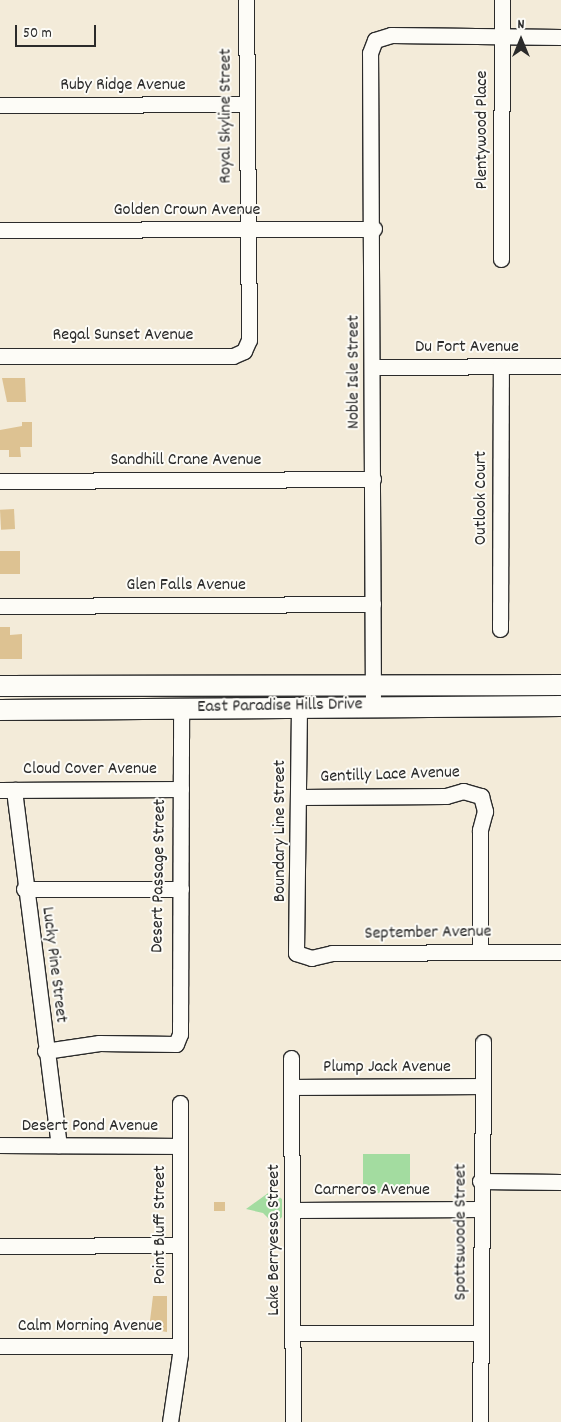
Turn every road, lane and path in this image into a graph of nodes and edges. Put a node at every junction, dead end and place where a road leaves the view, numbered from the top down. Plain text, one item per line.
1 (246, 0) edge
2 (502, 0) edge
3 (502, 37) junction
4 (561, 37) edge
5 (246, 104) junction
6 (0, 105) edge
7 (374, 229) junction
8 (0, 230) edge
9 (246, 230) junction
10 (501, 259) dead end
11 (244, 351) joint
12 (0, 356) edge
13 (500, 366) junction
14 (561, 366) edge
15 (373, 367) junction
16 (373, 479) junction
17 (0, 481) edge
18 (373, 604) junction
19 (0, 606) edge
20 (500, 629) dead end
21 (373, 684) junction
22 (561, 684) edge
23 (0, 686) edge
24 (373, 706) junction
25 (561, 706) edge
26 (299, 707) junction
27 (181, 708) junction
28 (0, 710) edge
29 (181, 788) junction
30 (7, 790) edge
31 (300, 797) junction
32 (24, 889) junction
33 (181, 890) junction
34 (480, 952) junction
35 (561, 952) edge
36 (296, 953) joint
37 (483, 1042) dead end
38 (46, 1051) junction
39 (291, 1058) dead end
40 (480, 1086) junction
41 (294, 1088) junction
42 (180, 1104) dead end
43 (0, 1145) edge
44 (60, 1145) junction
45 (180, 1146) junction
46 (480, 1181) junction
47 (561, 1182) edge
48 (480, 1209) junction
49 (294, 1210) junction
50 (180, 1245) junction
51 (0, 1246) edge
52 (480, 1332) junction
53 (294, 1334) junction
54 (0, 1346) edge
55 (180, 1346) junction
56 (170, 1422) edge
57 (293, 1422) edge
58 (480, 1422) edge

1 - 5 street, Royal Skyline Street
2 - 3 street, Plentywood Place
3 - 4 street
3 - 7 street, Noble Isle Street
3 - 10 street, Plentywood Place
5 - 6 street, Ruby Ridge Avenue
5 - 9 street, Royal Skyline Street
7 - 9 street, Golden Crown Avenue
7 - 15 street, Noble Isle Street
8 - 9 street, Golden Crown Avenue
9 - 11 street, Royal Skyline Street
11 - 12 street, Regal Sunset Avenue
13 - 14 street, Du Fort Avenue
13 - 15 street, Du Fort Avenue
13 - 20 street, Outlook Court
15 - 16 street, Noble Isle Street
16 - 17 street, Sandhill Crane Avenue
16 - 18 street, Noble Isle Street
18 - 19 street, Glen Falls Avenue
18 - 21 street, Noble Isle Street
21 - 22 main road, East Paradise Hills Drive
21 - 23 main road, East Paradise Hills Drive
21 - 24 street, Noble Isle Street
24 - 25 main road, East Paradise Hills Drive
24 - 26 main road, East Paradise Hills Drive
26 - 27 main road, East Paradise Hills Drive
26 - 31 street, Boundary Line Street
27 - 28 main road, East Paradise Hills Drive
27 - 29 street, Desert Passage Street
29 - 30 street, Cloud Cover Avenue
29 - 33 street, Desert Passage Street
30 - 32 street, Lucky Pine Street
31 - 34 street, Gentilly Lace Avenue
31 - 36 street, Boundary Line Street
32 - 33 street
32 - 38 street, Lucky Pine Street
33 - 38 street, Desert Passage Street
34 - 35 street, September Avenue
34 - 36 street, September Avenue
37 - 40 street, Spottswoode Street
38 - 44 street, Lucky Pine Street
39 - 41 street, Lake Berryessa Street
40 - 41 street, Plump Jack Avenue
40 - 46 street, Spottswoode Street
41 - 49 street, Lake Berryessa Street
42 - 45 street, Point Bluff Street
43 - 44 street, Desert Pond Avenue
44 - 45 street, Desert Pond Avenue
45 - 50 street, Point Bluff Street
46 - 47 street
46 - 48 street, Spottswoode Street
48 - 49 street, Carneros Avenue
48 - 52 street, Spottswoode Street
49 - 53 street, Lake Berryessa Street
50 - 51 street
50 - 55 street, Point Bluff Street
52 - 53 street
52 - 58 street, Spottswoode Street
53 - 57 street, Lake Berryessa Street
54 - 55 street, Calm Morning Avenue
55 - 56 street, Point Bluff Street

